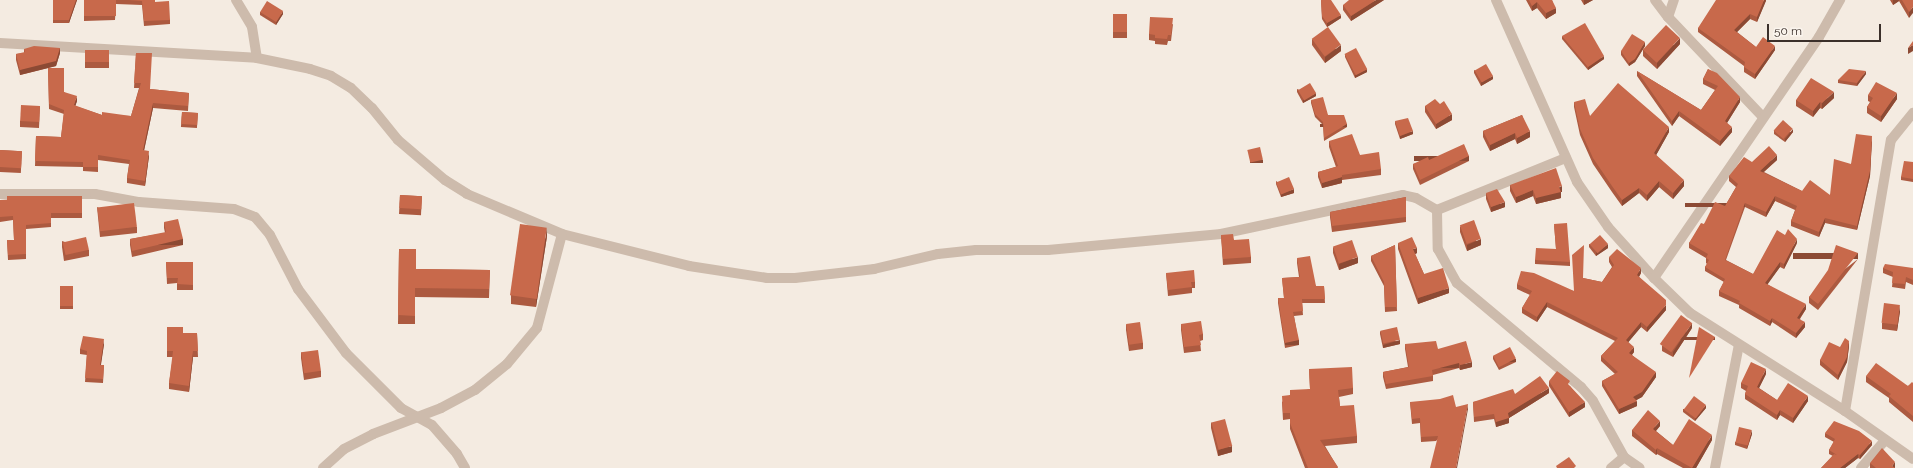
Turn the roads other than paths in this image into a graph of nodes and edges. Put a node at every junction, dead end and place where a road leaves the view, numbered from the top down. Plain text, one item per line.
1 (236, 0) edge
2 (1496, 0) edge
3 (1655, 0) edge
4 (1674, 0) edge
5 (1840, 0) edge
6 (1668, 17) junction
7 (0, 42) edge
8 (257, 58) junction
9 (1913, 113) edge
10 (1763, 117) junction
11 (1566, 158) junction
12 (0, 194) edge
13 (1437, 210) junction
14 (562, 234) junction
15 (1654, 278) junction
16 (1739, 345) junction
17 (1845, 411) junction
18 (416, 418) junction
19 (1885, 440) junction
20 (1624, 457) junction
21 (1913, 459) edge
22 (1717, 467) edge
23 (323, 468) edge
24 (465, 468) edge
25 (1611, 468) edge
26 (1640, 468) edge
27 (1861, 468) edge

1 - 8 street
2 - 11 street
3 - 6 street
4 - 6 street
5 - 10 street
6 - 10 street
7 - 8 street
8 - 14 street
9 - 17 street
10 - 15 street
11 - 13 street
11 - 15 street
12 - 18 street
13 - 14 street
13 - 20 street
14 - 18 street
15 - 16 street
16 - 17 street
16 - 22 street
17 - 19 street
18 - 23 street
18 - 24 street
19 - 21 street
19 - 27 street
20 - 25 street
20 - 26 street

